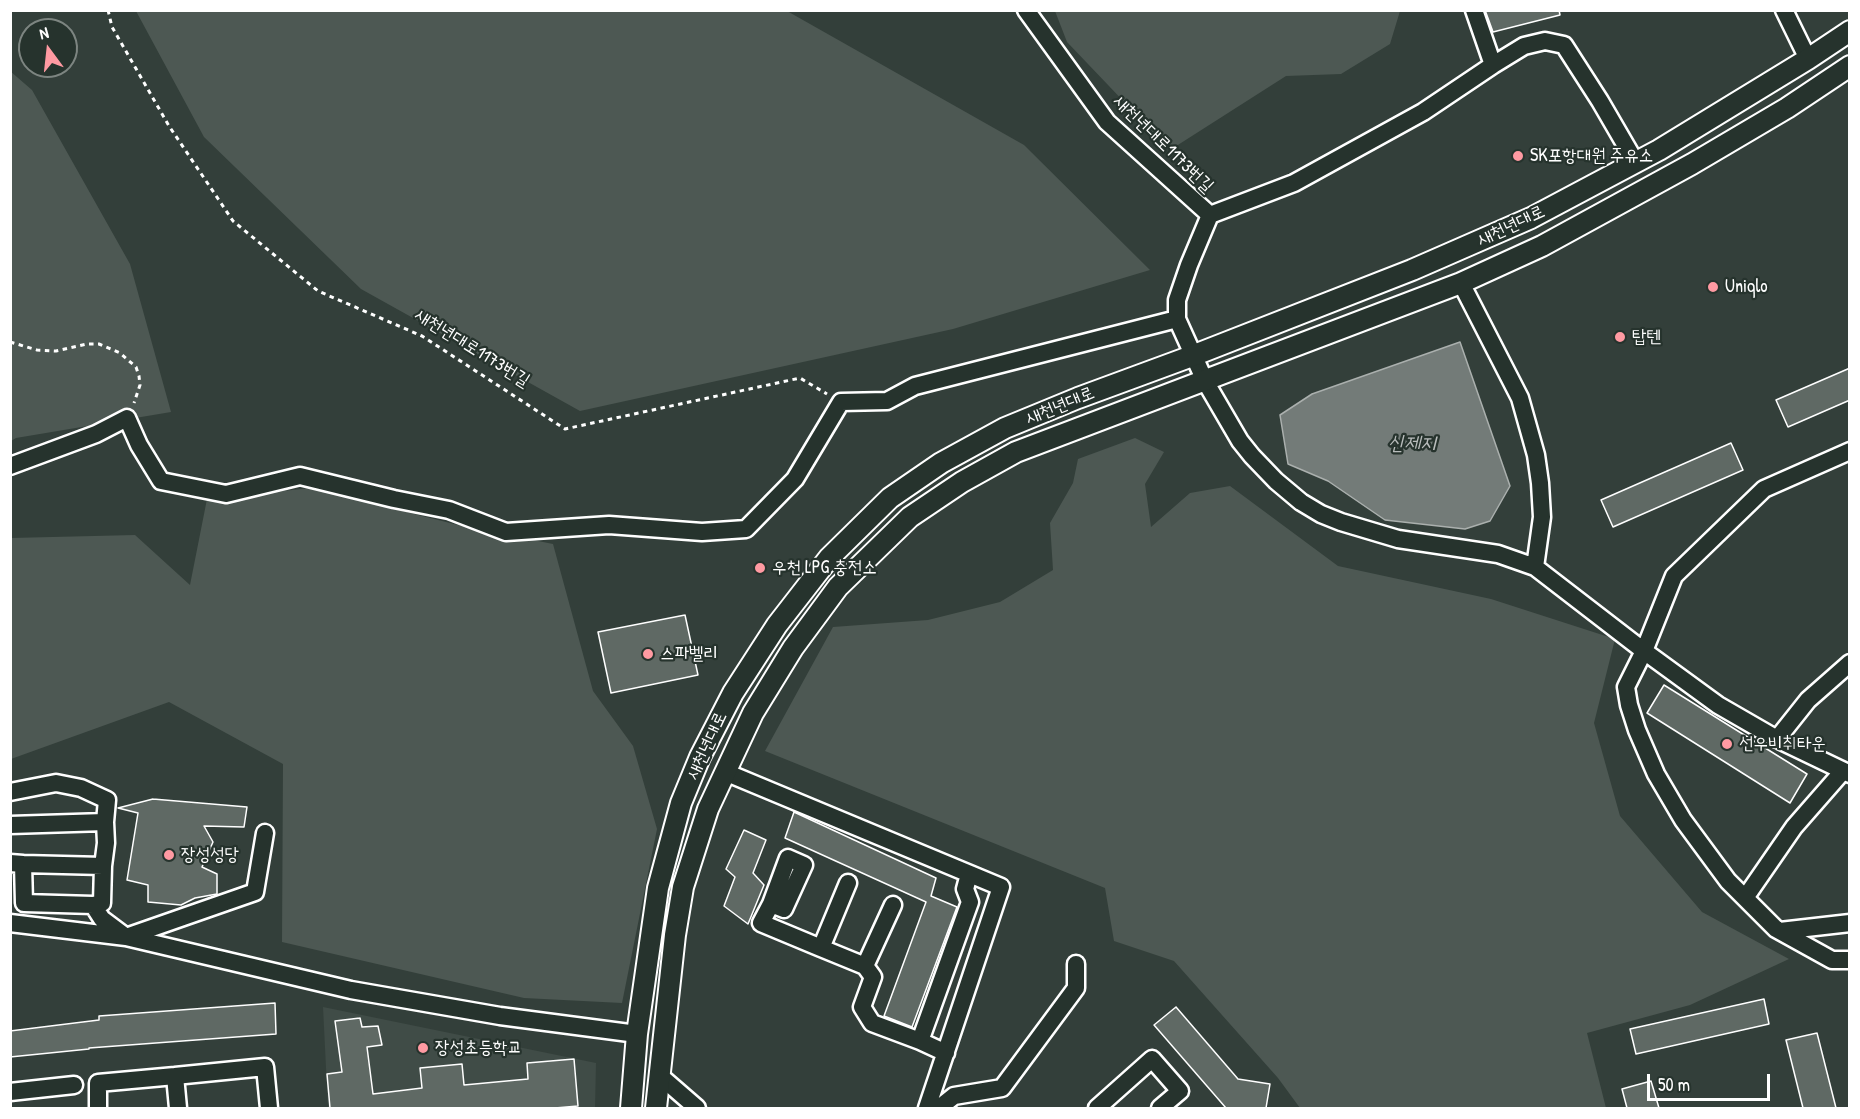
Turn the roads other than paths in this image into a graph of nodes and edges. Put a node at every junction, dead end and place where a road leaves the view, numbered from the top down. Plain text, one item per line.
1 (1026, 10) edge
2 (1474, 10) edge
3 (1784, 10) edge
4 (1843, 35) edge
5 (1808, 59) junction
6 (1493, 65) junction
7 (1847, 70) edge
8 (1787, 108) junction
9 (1636, 164) junction
10 (1210, 215) junction
11 (1461, 283) junction
12 (1306, 312) junction
13 (1177, 319) junction
14 (1317, 339) junction
15 (1192, 356) junction
16 (1205, 381) junction
17 (1110, 386) junction
18 (1120, 412) junction
19 (1850, 451) edge
20 (10, 465) edge
21 (1535, 567) junction
22 (1644, 651) junction
23 (1850, 663) edge
24 (1777, 740) junction
25 (725, 772) junction
26 (1846, 773) edge
27 (10, 792) edge
28 (105, 822) junction
29 (10, 825) edge
30 (265, 833) dead end
31 (17, 864) edge
32 (103, 866) junction
33 (969, 874) junction
34 (848, 883) dead end
35 (1745, 898) junction
36 (771, 904) dead end
37 (93, 905) junction
38 (893, 905) dead end
39 (10, 923) edge
40 (1850, 923) edge
41 (1780, 931) junction
42 (126, 937) junction
43 (821, 948) junction
44 (1850, 960) edge
45 (1076, 964) dead end
46 (865, 966) junction
47 (637, 1034) junction
48 (920, 1041) junction
49 (946, 1053) junction
50 (659, 1075) junction
51 (175, 1076) junction
52 (74, 1085) dead end
53 (10, 1092) edge
54 (1102, 1106) edge
55 (98, 1108) edge
56 (178, 1108) edge
57 (269, 1108) edge
58 (631, 1108) edge
59 (656, 1108) edge
60 (697, 1108) edge
61 (927, 1108) edge
62 (939, 1108) edge
63 (1160, 1108) edge

1 - 10 street, 새천년대로1173번길
2 - 6 street
3 - 5 street
4 - 5 main road, 새천년대로
4 - 8 main road
5 - 9 main road, 새천년대로
6 - 9 street
6 - 10 street
7 - 8 main road, 새천년대로
8 - 11 main road, 새천년대로
9 - 12 main road, 새천년대로
10 - 13 street, 새천년대로1173번길
11 - 14 main road, 새천년대로
11 - 21 street
12 - 14 main road
12 - 15 main road, 새천년대로
13 - 15 street, 새천년대로1173번길
13 - 20 street
14 - 16 main road, 새천년대로
15 - 16 street, 새천년대로1173번길
15 - 17 main road, 새천년대로
16 - 18 main road, 새천년대로
16 - 21 street, 새천년대로1173번길
17 - 18 main road
17 - 47 main road, 새천년대로
18 - 25 main road, 새천년대로
19 - 22 street
21 - 22 street, 새천년대로1173번길
22 - 24 street, 새천년대로1173번길
22 - 35 street
23 - 24 street
24 - 26 street, 새천년대로1173번길
25 - 33 street
25 - 50 main road, 새천년대로
26 - 35 street
27 - 28 street
28 - 29 street
28 - 32 street
30 - 42 street
31 - 32 street
31 - 37 street
32 - 37 street
33 - 48 street
33 - 49 street
34 - 43 street
35 - 41 street
36 - 43 street
37 - 42 street
38 - 46 street
39 - 42 street
40 - 41 street
41 - 44 street
42 - 47 street
43 - 46 street
45 - 62 street
46 - 48 street
47 - 58 main road, 새천년대로
48 - 49 street
49 - 61 street
50 - 59 main road, 새천년대로
50 - 60 street
51 - 55 street
51 - 56 street
51 - 57 street
52 - 53 street
54 - 63 street

